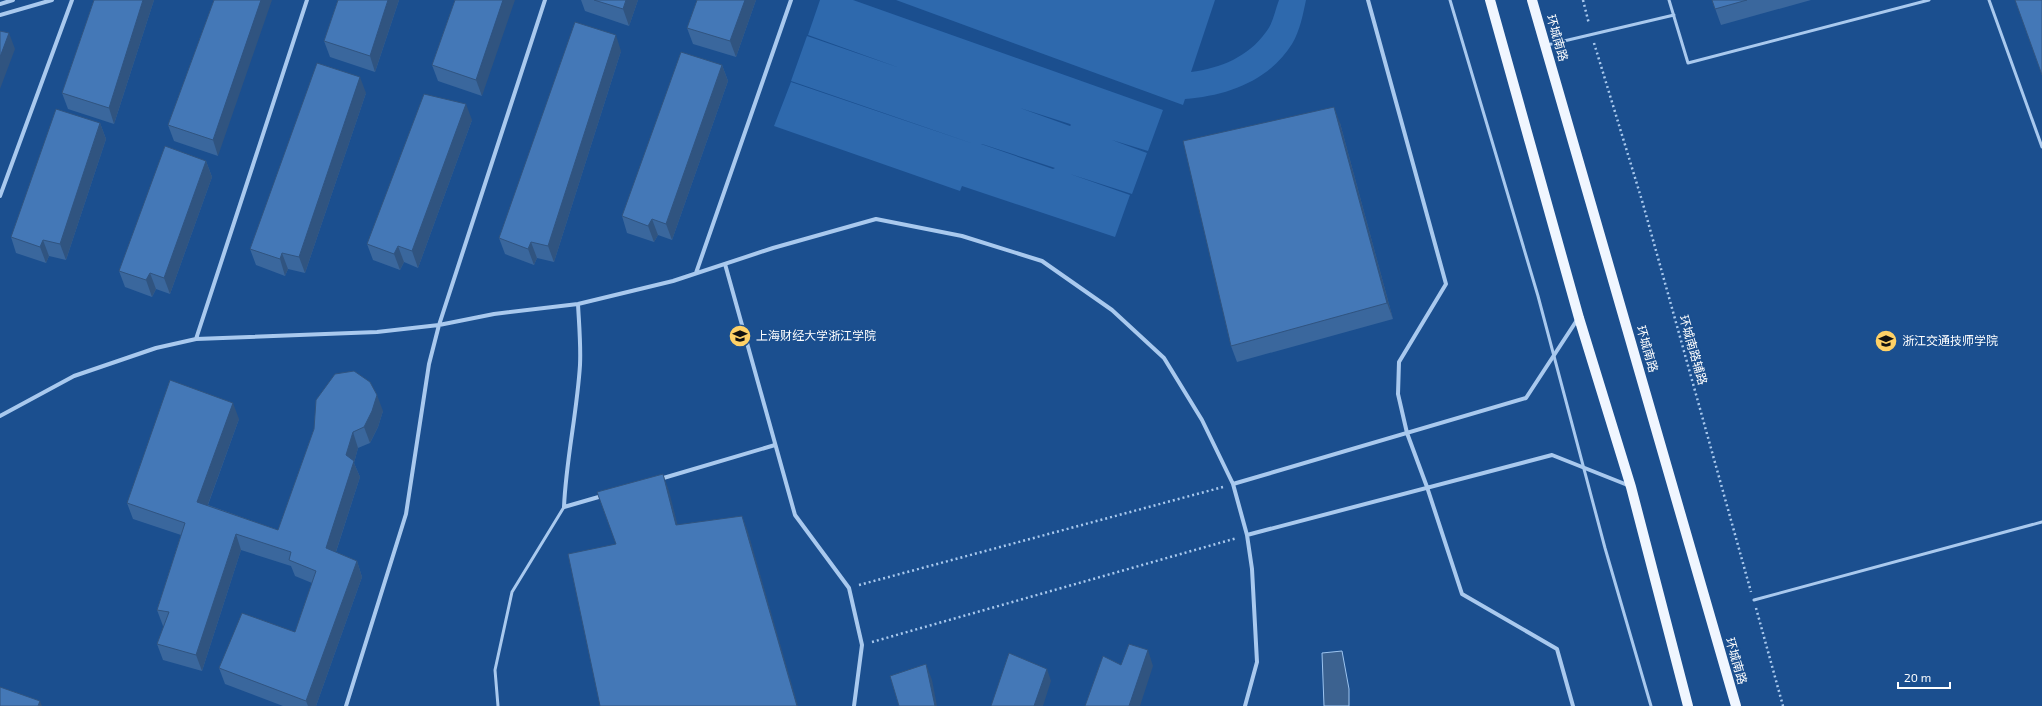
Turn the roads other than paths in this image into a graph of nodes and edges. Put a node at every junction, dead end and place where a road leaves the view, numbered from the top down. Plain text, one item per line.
1 (14, 0) edge
2 (52, 0) edge
3 (72, 0) edge
4 (307, 0) edge
5 (545, 0) edge
6 (791, 0) edge
7 (1368, 0) edge
8 (1450, 0) edge
9 (1490, 0) edge
10 (1532, 0) edge
11 (1669, 0) edge
12 (1929, 0) edge
13 (1989, 0) edge
14 (0, 4) edge
15 (0, 15) edge
16 (1674, 15) junction
17 (1545, 45) junction
18 (2042, 147) edge
19 (0, 196) edge
20 (725, 264) junction
21 (696, 273) junction
22 (578, 304) junction
23 (1579, 318) junction
24 (439, 325) junction
25 (196, 339) junction
26 (1554, 355) junction
27 (0, 416) edge
28 (1407, 433) junction
29 (775, 445) junction
30 (1584, 468) junction
31 (655, 480) edge
32 (1233, 484) junction
33 (1428, 487) junction
34 (1631, 487) junction
35 (610, 494) edge
36 (564, 507) junction
37 (2042, 522) edge
38 (1247, 535) junction
39 (1754, 600) road end
40 (346, 706) edge
41 (498, 706) edge
42 (854, 706) edge
43 (1245, 706) edge
44 (1573, 706) edge
45 (1651, 706) edge
46 (1688, 706) edge
47 (1736, 706) edge

1 - 14 street
2 - 15 street
3 - 19 street
4 - 25 street
5 - 24 street
6 - 21 street
7 - 28 street
8 - 26 lane
9 - 23 main road
10 - 17 main road, 环城南路
11 - 16 lane
12 - 16 lane
13 - 18 lane
16 - 17 lane
17 - 47 main road, 环城南路
20 - 21 street
20 - 29 street
20 - 32 street
21 - 22 street
22 - 24 street
22 - 36 street
23 - 26 street
23 - 34 main road
24 - 25 street
24 - 40 street
25 - 27 street
26 - 28 street
26 - 30 lane
28 - 32 street
28 - 33 street
29 - 31 street
29 - 42 street
30 - 33 street
30 - 34 street
30 - 45 lane
32 - 38 street
33 - 38 street
33 - 44 street
34 - 46 main road
35 - 36 street
36 - 41 lane
37 - 39 lane
38 - 43 street

